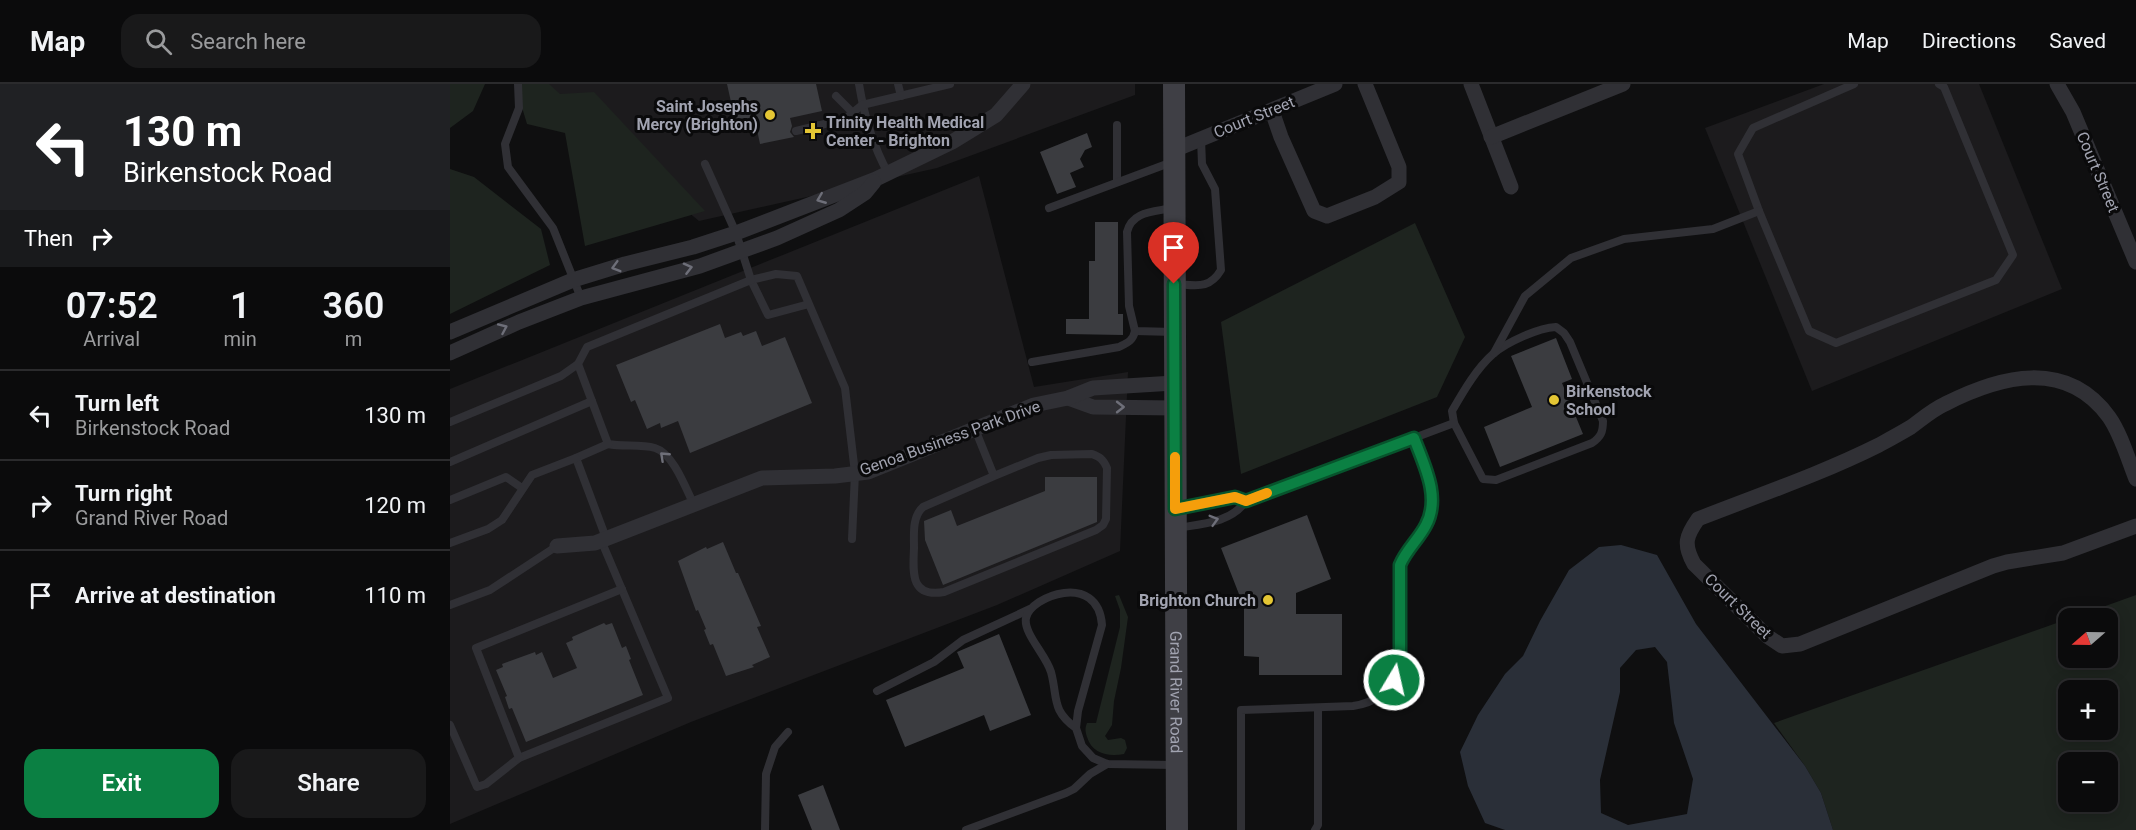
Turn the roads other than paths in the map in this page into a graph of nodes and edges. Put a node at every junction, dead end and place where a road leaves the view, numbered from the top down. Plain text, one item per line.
1 (518, 84) edge
2 (859, 84) edge
3 (898, 84) edge
4 (950, 84) edge
5 (1023, 84) edge
6 (1174, 84) edge
7 (1335, 84) edge
8 (1365, 84) edge
9 (1471, 84) edge
10 (1623, 84) edge
11 (1854, 84) edge
12 (1939, 84) edge
13 (2057, 84) edge
14 (836, 96) dead end
15 (900, 96) junction
16 (862, 105) junction
17 (1272, 111) junction
18 (853, 113) junction
19 (1117, 125) dead end
20 (796, 131) dead end
21 (1491, 136) junction
22 (1201, 139) junction
23 (1174, 156) junction
24 (705, 164) dead end
25 (882, 176) junction
26 (1117, 181) junction
27 (1511, 187) dead end
28 (1049, 208) dead end
29 (1174, 208) junction
30 (1759, 211) junction
31 (736, 233) junction
32 (742, 251) junction
33 (2136, 262) edge
34 (573, 280) junction
35 (751, 280) junction
36 (1174, 284) junction
37 (581, 298) junction
38 (809, 304) junction
39 (1135, 331) junction
40 (450, 332) edge
41 (1174, 332) junction
42 (450, 353) edge
43 (1493, 354) junction
44 (1032, 362) dead end
45 (578, 364) junction
46 (1174, 383) junction
47 (1068, 398) junction
48 (592, 401) junction
49 (1175, 408) junction
50 (450, 422) edge
51 (1454, 423) junction
52 (975, 429) junction
53 (1414, 438) junction
54 (608, 444) junction
55 (576, 458) junction
56 (450, 462) edge
57 (855, 473) junction
58 (994, 476) junction
59 (2136, 479) edge
60 (522, 488) junction
61 (450, 500) edge
62 (1246, 501) junction
63 (694, 505) junction
64 (1175, 519) junction
65 (2136, 526) edge
66 (604, 539) junction
67 (852, 539) dead end
68 (450, 543) edge
69 (557, 546) joint
70 (622, 589) junction
71 (450, 605) edge
72 (1030, 609) junction
73 (877, 691) dead end
74 (1318, 708) junction
75 (450, 725) edge
76 (1077, 728) junction
77 (788, 732) dead end
78 (452, 738) edge
79 (519, 758) junction
80 (1107, 764) junction
81 (1176, 765) junction
82 (765, 830) edge
83 (966, 830) edge
84 (1177, 830) edge
85 (1242, 830) edge
86 (1315, 830) edge

1 - 34 lane
2 - 16 lane
3 - 15 lane
4 - 15 lane
5 - 25 street
6 - 23 main road, Grand River Road
7 - 17 street, Court Street
8 - 17 street
9 - 21 street
10 - 21 street
11 - 30 lane
12 - 30 lane
13 - 33 street, Court Street
14 - 18 lane
15 - 16 lane
16 - 18 lane
16 - 25 lane
17 - 22 street, Court Street
18 - 20 lane
19 - 26 lane
21 - 27 street
22 - 23 street, Court Street
22 - 36 lane
23 - 26 lane
23 - 29 main road, Grand River Road
24 - 31 lane
25 -> 31 street
25 - 32 street
26 - 28 lane
29 - 36 main road, Grand River Road
29 - 39 lane
30 - 43 lane
31 - 32 lane
31 -> 34 street
32 - 35 lane
37 -> 32 street
34 - 37 lane
34 - 40 street
35 - 38 lane
35 - 38 lane
35 - 45 lane
36 - 41 main road, Grand River Road
42 -> 37 street
38 - 57 lane
39 - 41 lane
39 - 44 lane
41 - 46 main road, Grand River Road
43 - 51 lane
43 - 51 lane
45 - 48 lane
45 - 50 lane
46 - 47 street, Genoa Business Park Drive
46 - 49 main road, Grand River Road
47 -> 49 street, Genoa Business Park Drive
47 - 52 street, Genoa Business Park Drive
48 - 54 lane
48 - 56 lane
49 - 64 main road, Grand River Road
51 - 53 lane
52 - 57 street, Genoa Business Park Drive
52 - 58 lane
53 - 62 lane
53 - 74 lane
54 - 55 lane
63 -> 54 lane
55 - 60 lane
55 - 66 lane
57 - 63 street, Genoa Business Park Drive
57 - 67 lane
58 - 58 lane
59 - 65 street, Court Street
60 - 61 lane
60 - 68 lane
62 - 64 lane
64 -> 62 lane
63 - 66 street, Genoa Business Park Drive
64 - 81 main road, Grand River Road
66 - 69 street, Genoa Business Park Drive
66 - 70 lane
69 - 71 lane
70 - 79 lane
70 - 79 lane
72 - 73 lane
72 - 76 lane
72 - 76 lane
74 - 85 lane
74 - 86 lane
75 - 78 lane
76 - 80 lane
77 - 82 lane
78 - 79 lane
80 - 81 lane
80 - 83 lane
81 - 84 main road, Grand River Road

